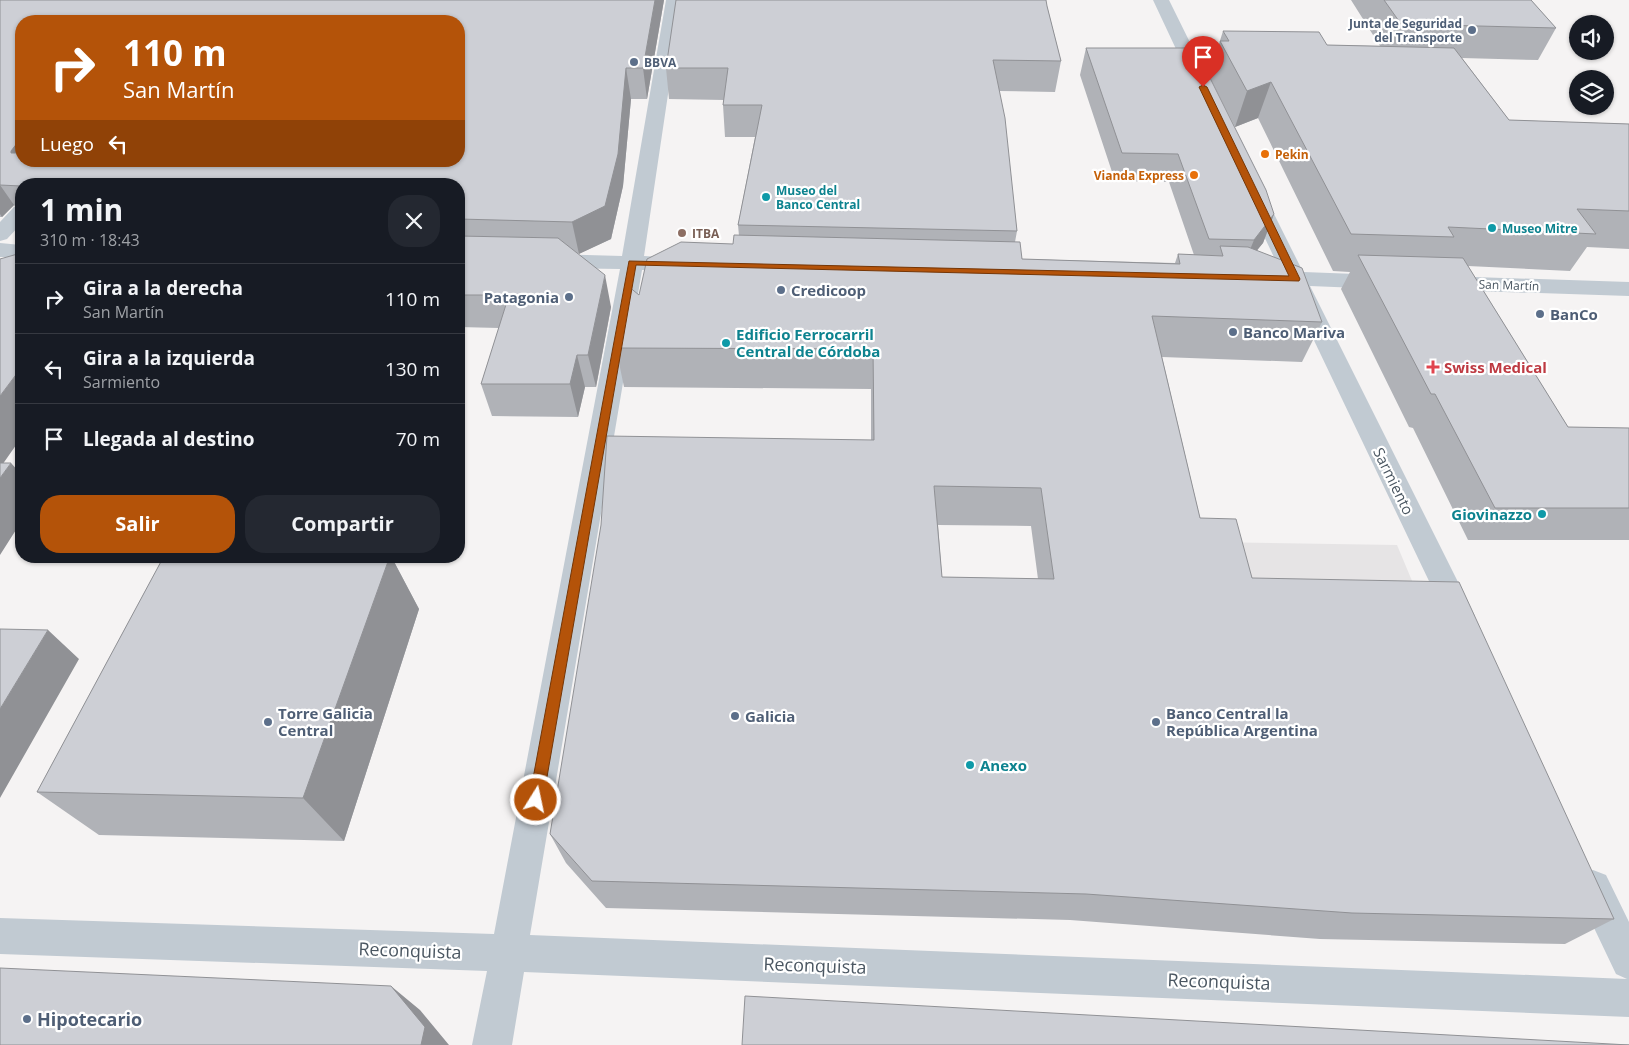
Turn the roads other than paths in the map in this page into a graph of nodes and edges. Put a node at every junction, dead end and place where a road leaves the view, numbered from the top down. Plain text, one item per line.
1 (674, 0) edge
2 (1161, 0) edge
3 (1208, 99) edge
4 (1243, 171) edge
5 (15, 217) edge
6 (0, 236) edge
7 (0, 250) edge
8 (15, 251) edge
9 (526, 261) edge
10 (632, 263) junction
11 (702, 264) edge
12 (1246, 278) edge
13 (1295, 279) junction
14 (1629, 289) edge
15 (1471, 638) edge
16 (1581, 862) edge
17 (0, 936) edge
18 (508, 953) junction
19 (1629, 961) edge
20 (1629, 998) edge
21 (492, 1045) edge

1 - 10 street
2 - 3 street
4 - 13 street, Sarmiento
5 - 6 street
7 - 8 street
9 - 10 street
10 - 11 street
10 - 18 street
12 - 13 street, San Martín
13 - 14 street, San Martín
13 - 15 street, Sarmiento
16 - 19 street
17 - 18 street, Reconquista
18 - 20 street, Reconquista
18 - 21 street

